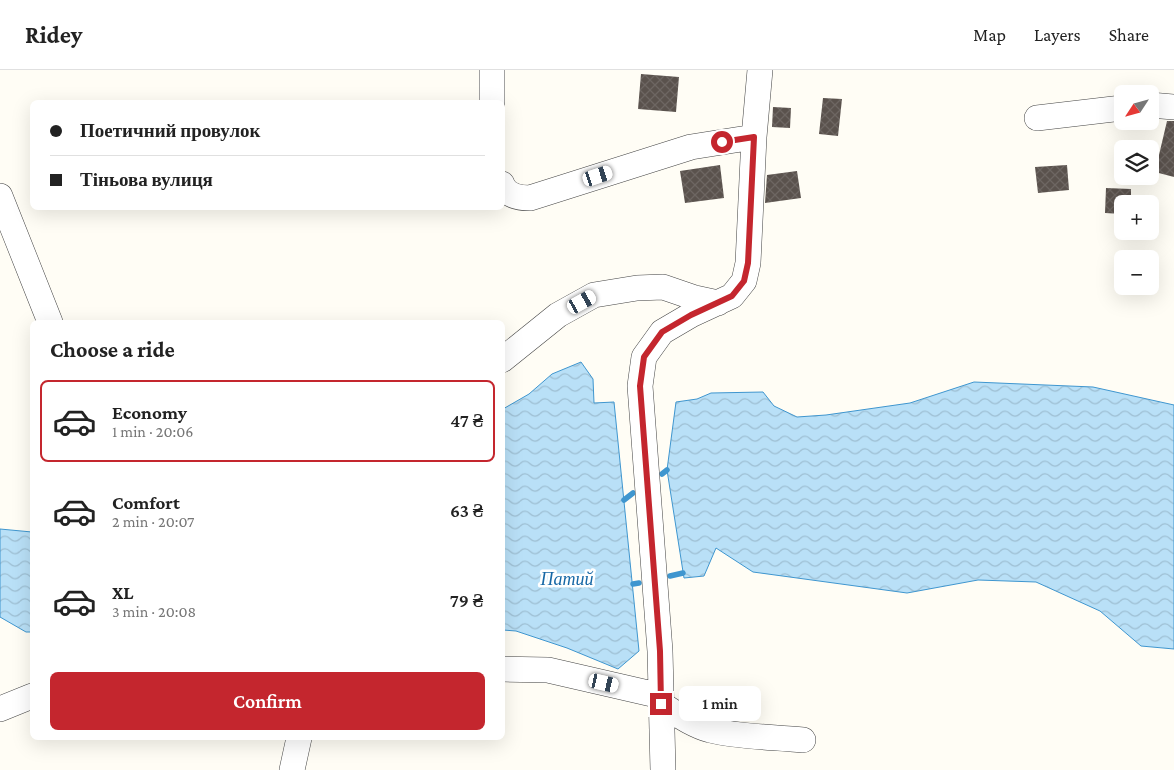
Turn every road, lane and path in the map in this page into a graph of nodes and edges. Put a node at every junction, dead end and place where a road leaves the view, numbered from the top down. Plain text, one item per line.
1 (492, 70) edge
2 (760, 70) edge
3 (492, 100) edge
4 (1159, 106) edge
5 (1174, 107) edge
6 (1114, 109) edge
7 (1037, 118) dead end
8 (754, 137) junction
9 (505, 189) edge
10 (0, 196) edge
11 (718, 303) junction
12 (49, 320) edge
13 (505, 358) edge
14 (505, 668) edge
15 (30, 697) edge
16 (661, 700) junction
17 (0, 709) edge
18 (299, 740) edge
19 (804, 740) dead end
20 (292, 770) edge
21 (663, 770) edge

1 - 3 street
2 - 8 street
4 - 5 street
6 - 7 street
8 - 9 street
8 - 11 street
10 - 12 street
11 - 13 street
11 - 16 street
14 - 16 street
15 - 17 street
16 - 19 street
16 - 21 street
18 - 20 street

